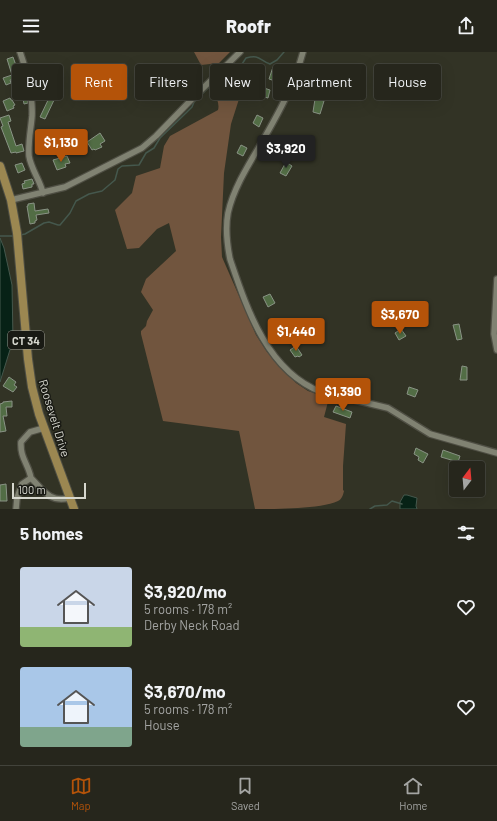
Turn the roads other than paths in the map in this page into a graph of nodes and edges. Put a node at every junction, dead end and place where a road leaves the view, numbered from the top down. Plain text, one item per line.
1 (20, 52) edge
2 (240, 52) edge
3 (303, 52) edge
4 (0, 166) edge
5 (43, 193) junction
6 (11, 200) junction
7 (497, 279) edge
8 (497, 350) edge
9 (44, 428) junction
10 (497, 453) edge
11 (31, 478) junction
12 (69, 498) junction
13 (16, 509) edge
14 (74, 509) edge

1 - 5 street
2 - 5 street
3 - 10 street
4 - 6 main road, Roosevelt Drive / CT 34
5 - 6 street
6 - 9 main road, Roosevelt Drive / CT 34
7 - 8 street
9 - 11 street
9 - 12 main road, Roosevelt Drive / CT 34
11 - 12 street
11 - 13 street
12 - 14 main road, Roosevelt Drive / CT 34

